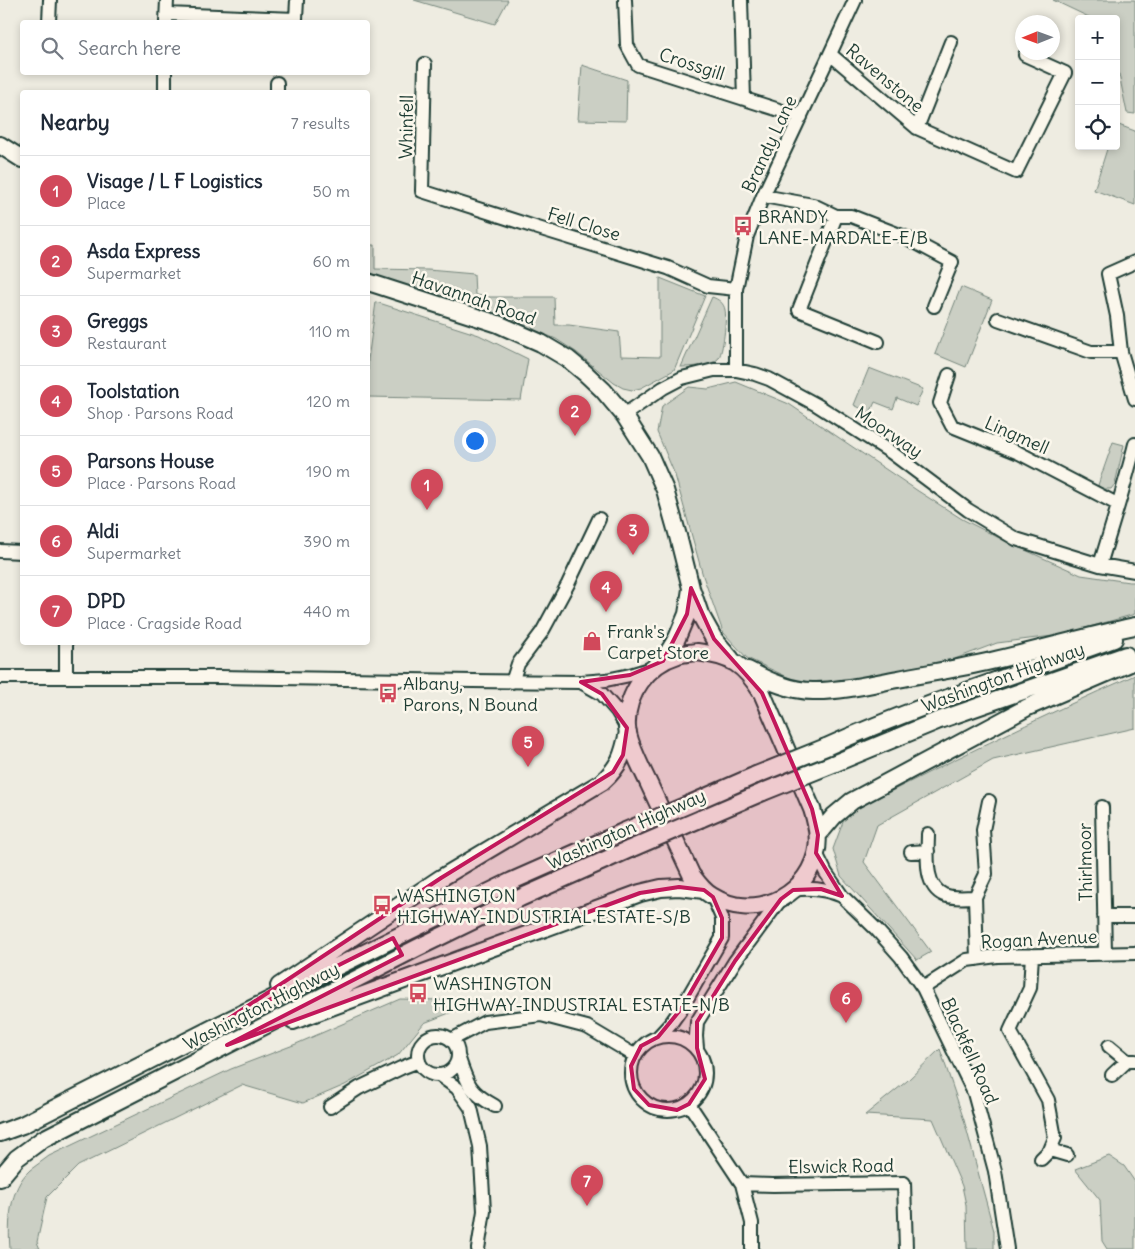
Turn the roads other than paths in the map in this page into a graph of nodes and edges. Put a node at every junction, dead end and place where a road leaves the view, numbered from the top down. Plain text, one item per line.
1 (50, 0) edge
2 (167, 0) edge
3 (297, 0) edge
4 (626, 0) edge
5 (741, 0) edge
6 (855, 0) edge
7 (167, 18) edge
8 (49, 20) edge
9 (951, 42) dead end
10 (830, 54) junction
11 (1036, 60) edge
12 (425, 64) dead end
13 (165, 75) edge
14 (164, 90) edge
15 (744, 98) junction
16 (801, 117) junction
17 (917, 128) junction
18 (0, 145) edge
19 (20, 158) edge
20 (422, 191) joint
21 (763, 196) junction
22 (836, 216) junction
23 (1135, 262) edge
24 (370, 283) edge
25 (736, 289) junction
26 (934, 306) dead end
27 (998, 319) dead end
28 (878, 342) dead end
29 (1121, 352) junction
30 (736, 370) junction
31 (949, 374) dead end
32 (1135, 399) edge
33 (624, 415) junction
34 (1135, 444) edge
35 (1131, 477) edge
36 (1118, 504) junction
37 (599, 519) dead end
38 (0, 552) edge
39 (20, 552) edge
40 (1100, 565) junction
41 (1135, 572) edge
42 (691, 588) junction
43 (1135, 626) edge
44 (1135, 632) edge
45 (66, 645) edge
46 (1135, 652) edge
47 (1135, 661) edge
48 (658, 664) junction
49 (738, 664) junction
50 (0, 677) edge
51 (66, 677) junction
52 (512, 682) junction
53 (582, 682) junction
54 (628, 730) junction
55 (989, 801) dead end
56 (1102, 807) dead end
57 (928, 834) dead end
58 (818, 835) junction
59 (928, 851) junction
60 (911, 852) dead end
61 (816, 853) junction
62 (709, 894) junction
63 (787, 895) junction
64 (842, 896) junction
65 (975, 897) junction
66 (1104, 916) junction
67 (1135, 916) edge
68 (1105, 953) junction
69 (1135, 953) edge
70 (1032, 955) junction
71 (977, 959) junction
72 (923, 988) junction
73 (219, 1025) junction
74 (658, 1037) junction
75 (451, 1040) junction
76 (227, 1045) junction
77 (1109, 1046) dead end
78 (697, 1048) junction
79 (634, 1055) junction
80 (458, 1056) junction
81 (419, 1061) junction
82 (1131, 1061) edge
83 (1112, 1075) dead end
84 (439, 1076) junction
85 (689, 1104) junction
86 (330, 1107) dead end
87 (471, 1108) junction
88 (0, 1133) edge
89 (1067, 1155) dead end
90 (0, 1178) edge
91 (742, 1184) junction
92 (478, 1249) edge
93 (752, 1249) edge
94 (906, 1249) edge
95 (1008, 1249) edge

1 - 8 street
2 - 7 street
3 - 7 street
4 - 15 street, Crossgill
5 - 15 street, Crossgill
6 - 10 street, Brandy Lane
9 - 17 street, Ravenstone
10 - 16 street, Brandy Lane
10 - 17 street, Ravenstone
11 - 17 street, Ravenstone
12 - 20 street, Whinfell
13 - 14 street
15 - 16 street, Crossgill
16 - 21 street, Brandy Lane
18 - 19 main road
20 - 25 street, Fell Close
21 - 22 street
21 - 25 street, Brandy Lane
22 - 26 street
22 - 28 street
23 - 29 street
24 - 33 main road, Havannah Road
25 - 30 street, Brandy Lane
27 - 29 street
29 - 32 street
30 - 33 street, Moorway
30 - 40 street, Moorway
31 - 36 street, Lingmell
33 - 42 main road, Havannah Road
34 - 35 street
35 - 36 street
36 - 40 street
37 - 52 street
38 - 39 street
40 - 41 street, Moorway
42 - 48 main road, Havannah Road
42 - 49 main road, Havannah Road
43 - 49 main road
44 - 73 main road, Washington Highway, bridge
45 - 51 street
46 - 76 main road, Washington Highway, bridge
47 - 58 main road
48 - 49 main road
48 - 53 street
48 - 54 main road, Havannah Road
49 - 58 main road, Havannah Road
50 - 51 street
51 - 52 street
52 - 53 street
53 - 54 street
54 - 62 main road
54 - 73 main road, Havannah Road
55 - 65 street
56 - 66 street, Thirlmoor
57 - 59 street
58 - 61 main road
59 - 60 street
59 - 65 street
61 - 63 main road
61 - 64 street, Blackfell Road
62 - 63 main road
62 - 74 street
62 - 76 main road
63 - 64 street, Blackfell Road
63 - 78 street
64 - 72 street, Blackfell Road
65 - 71 street
66 - 67 street, Thirlmoor
66 - 68 street, Thirlmoor
68 - 69 street, Rogan Avenue
68 - 70 street, Rogan Avenue
70 - 71 street, Rogan Avenue
70 - 89 street
71 - 72 street, Rogan Avenue
72 - 95 street, Blackfell Road
73 - 88 main road, Washington Highway
74 - 78 street
74 - 79 street
75 - 79 street
75 - 80 street
75 - 81 street
76 - 90 main road, Washington Highway
77 - 82 street
78 - 85 street
79 - 85 street
80 - 84 street
80 - 87 street
81 - 84 street
81 - 86 street
82 - 83 street
84 - 87 street
85 - 91 street
87 - 92 street
91 - 93 street
91 - 94 street, Elswick Road

